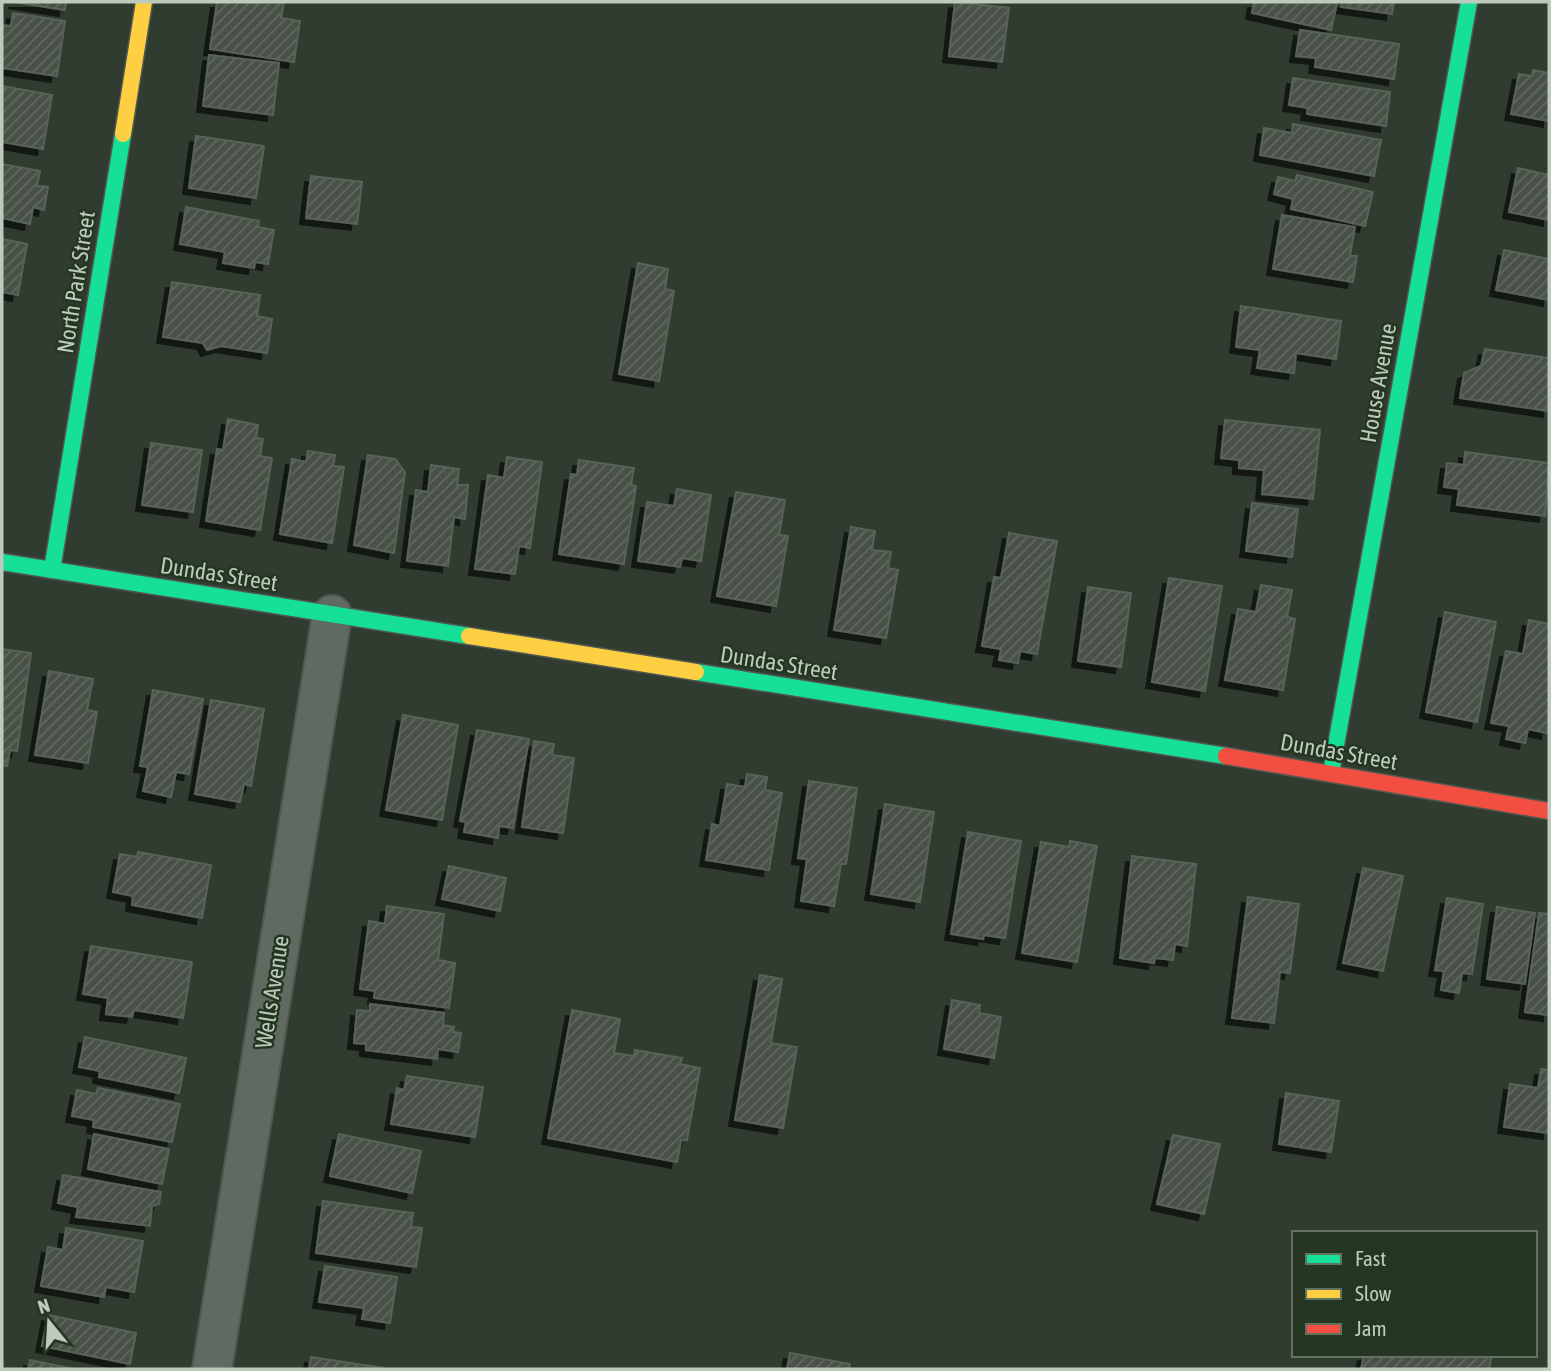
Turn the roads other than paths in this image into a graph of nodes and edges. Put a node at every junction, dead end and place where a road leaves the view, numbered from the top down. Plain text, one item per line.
1 (144, 2) edge
2 (1469, 2) edge
3 (2, 562) edge
4 (52, 570) junction
5 (332, 615) junction
6 (1331, 773) junction
7 (1549, 811) edge
8 (212, 1369) edge

1 - 4 street, North Park Street
2 - 6 street, House Avenue
3 - 4 street, Dundas Street
4 - 5 street, Dundas Street
5 - 6 street, Dundas Street
5 - 8 street, Wells Avenue
6 - 7 street, Dundas Street

